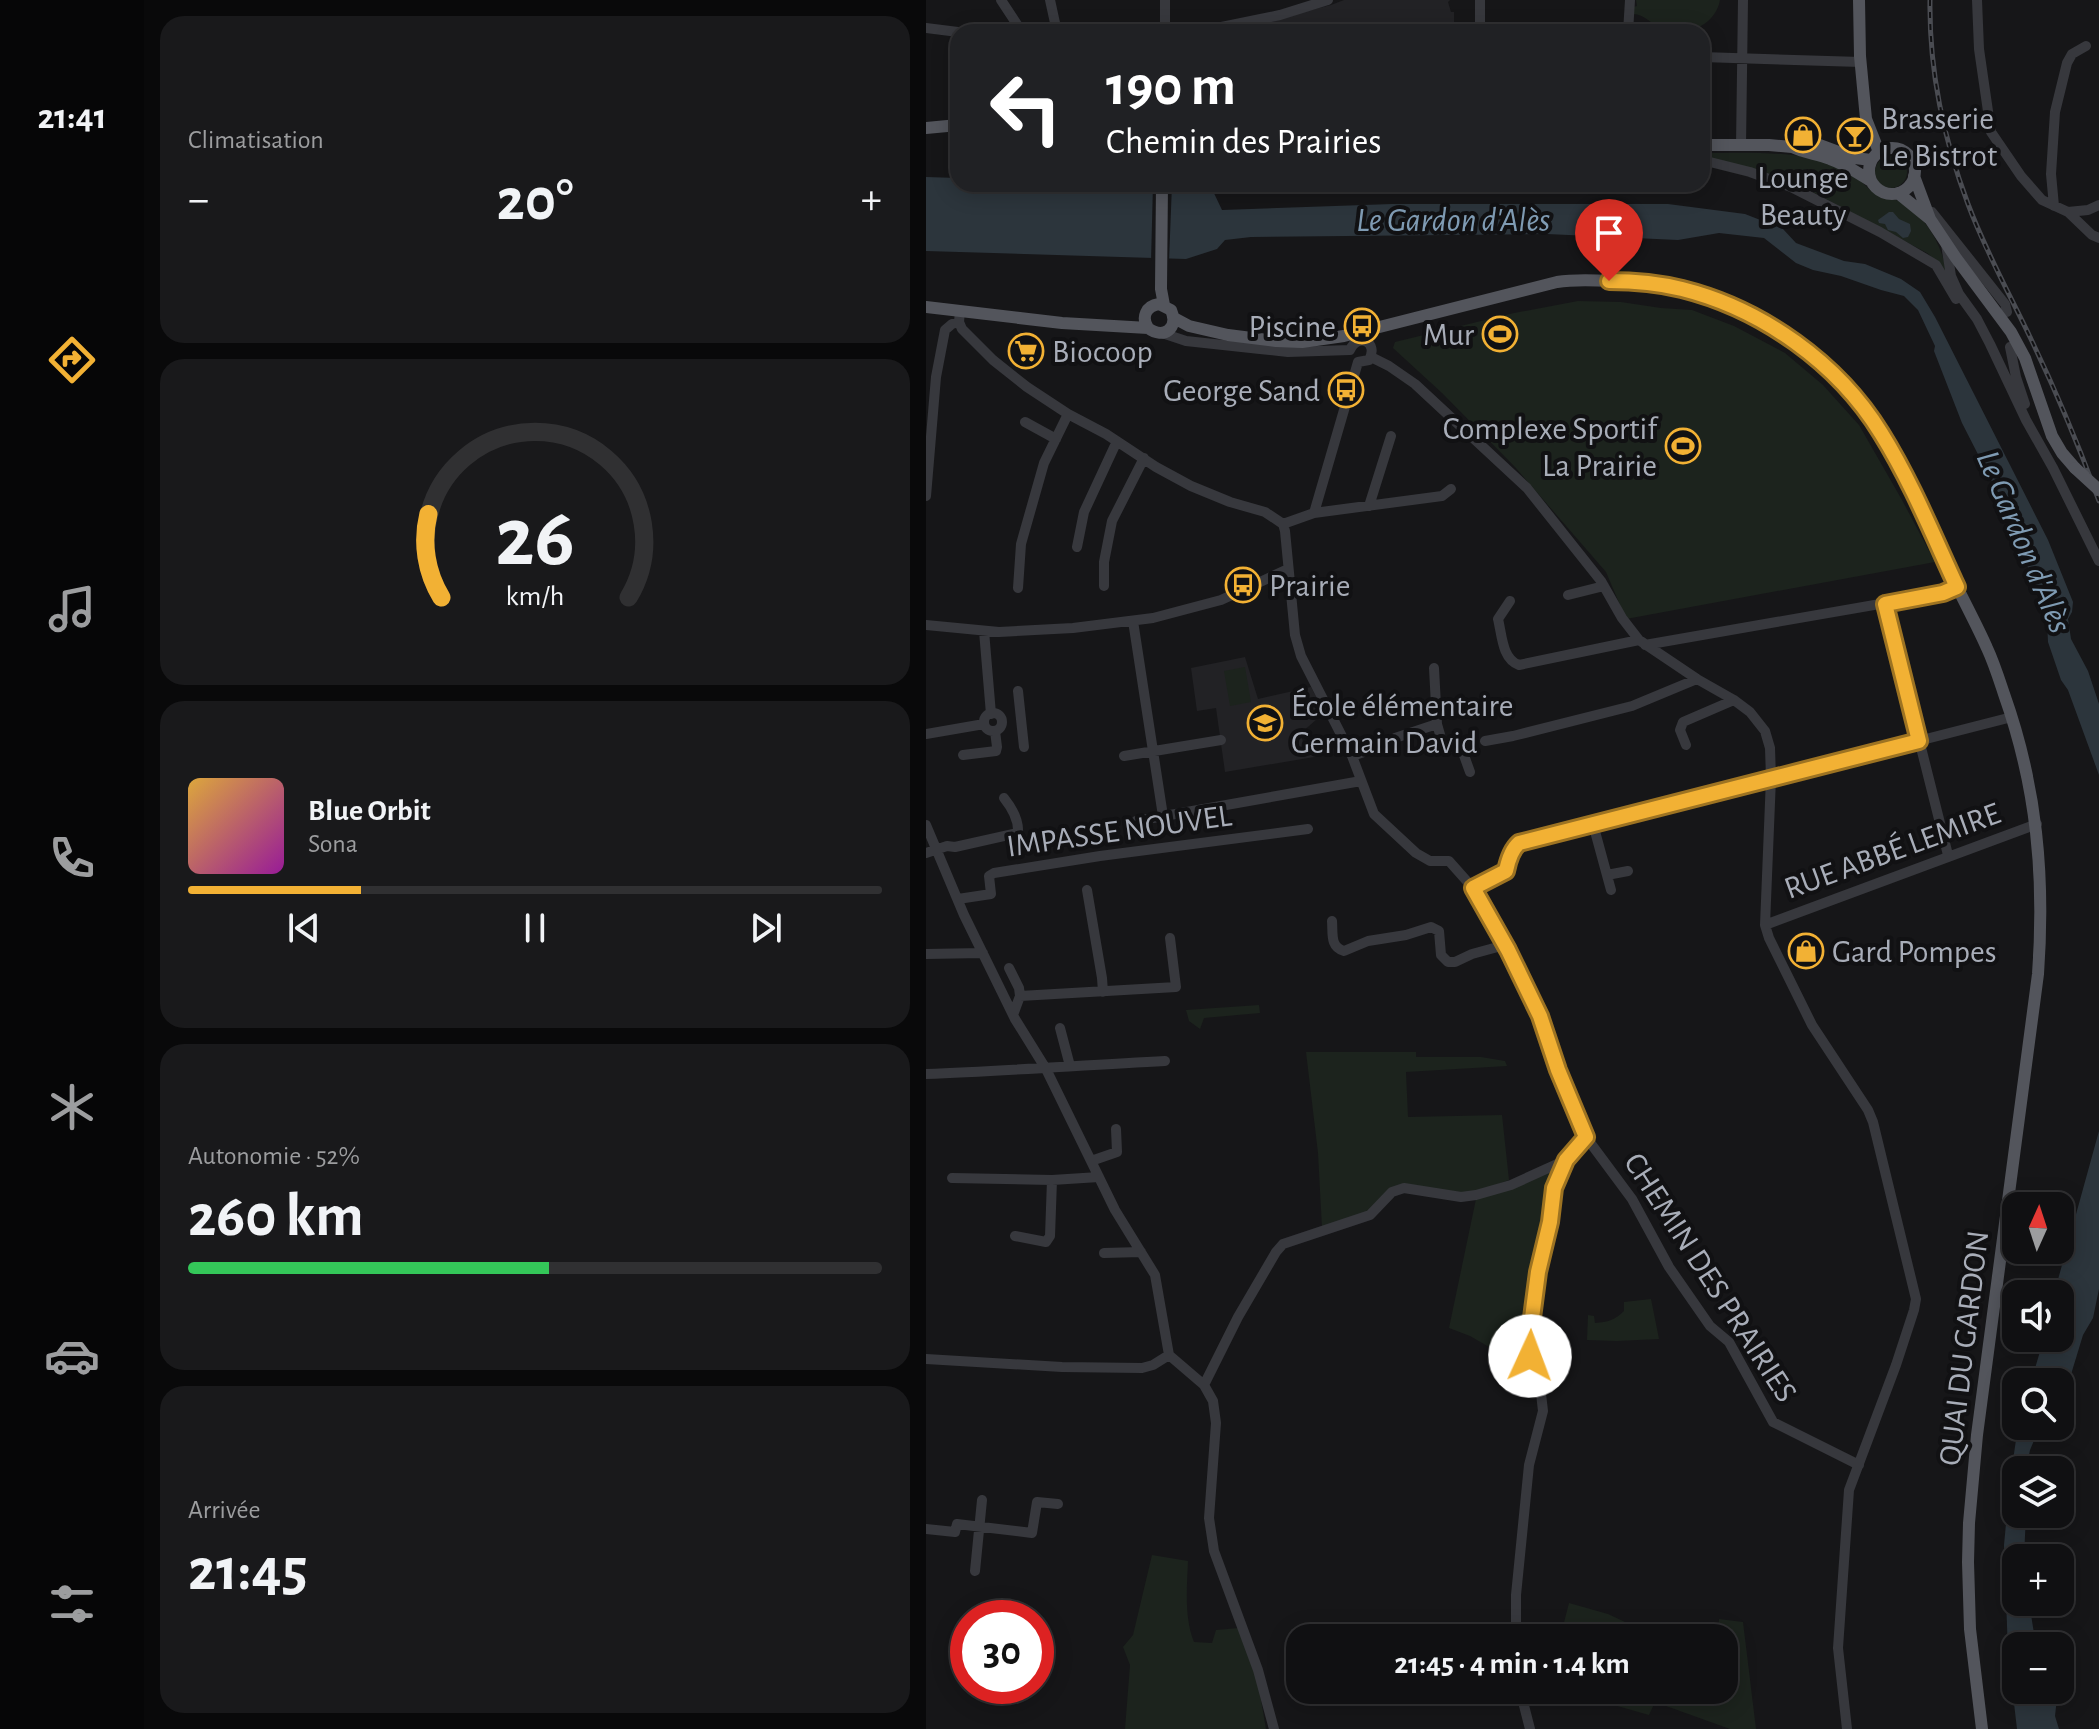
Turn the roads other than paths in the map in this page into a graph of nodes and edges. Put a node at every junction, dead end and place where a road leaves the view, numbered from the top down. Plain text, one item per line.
1 (1001, 0) edge
2 (1050, 0) edge
3 (1165, 0) edge
4 (1328, 0) edge
5 (1480, 0) edge
6 (1630, 0) edge
7 (1743, 0) edge
8 (1859, 0) edge
9 (1977, 0) edge
10 (1017, 24) edge
11 (1055, 24) edge
12 (1165, 24) edge
13 (1236, 24) edge
14 (1480, 24) edge
15 (1628, 24) edge
16 (926, 28) edge
17 (950, 31) edge
18 (2086, 46) dead end
19 (1710, 57) edge
20 (1741, 58) junction
21 (1861, 62) junction
22 (1866, 119) junction
23 (950, 126) edge
24 (926, 128) edge
25 (1710, 145) edge
26 (1741, 146) junction
27 (1792, 147) junction
28 (1895, 148) junction
29 (1875, 156) junction
30 (1710, 162) edge
31 (1914, 176) junction
32 (1871, 181) junction
33 (1162, 192) edge
34 (1898, 193) junction
35 (1926, 204) junction
36 (2099, 205) edge
37 (2054, 206) junction
38 (2068, 212) junction
39 (1930, 219) junction
40 (2099, 238) edge
41 (1945, 242) junction
42 (1159, 305) junction
43 (926, 307) edge
44 (1970, 311) junction
45 (2007, 312) dead end
46 (959, 317) junction
47 (1142, 325) junction
48 (1170, 328) junction
49 (2010, 347) dead end
50 (1350, 350) junction
51 (1371, 357) junction
52 (1358, 362) junction
53 (1068, 414) junction
54 (1025, 422) dead end
55 (1391, 436) dead end
56 (1056, 439) junction
57 (1117, 441) junction
58 (2040, 443) junction
59 (1144, 458) junction
60 (1451, 489) dead end
61 (2099, 490) edge
62 (926, 496) edge
63 (1369, 506) junction
64 (1314, 513) junction
65 (1283, 524) junction
66 (1077, 547) dead end
67 (2099, 561) edge
68 (1288, 569) junction
69 (1104, 586) dead end
70 (1604, 586) junction
71 (1957, 587) junction
72 (1018, 588) dead end
73 (1568, 595) dead end
74 (1510, 601) dead end
75 (1885, 604) junction
76 (1133, 621) junction
77 (926, 625) edge
78 (984, 631) junction
79 (1642, 642) junction
80 (1434, 668) dead end
81 (1697, 679) junction
82 (1018, 691) dead end
83 (1734, 700) junction
84 (991, 714) junction
85 (2012, 717) junction
86 (1021, 719) junction
87 (1002, 721) junction
88 (984, 724) junction
89 (1437, 724) junction
90 (995, 731) junction
91 (926, 734) edge
92 (1221, 740) dead end
93 (1485, 741) dead end
94 (1919, 741) junction
95 (1686, 745) dead end
96 (1024, 747) dead end
97 (1153, 752) junction
98 (963, 755) dead end
99 (1124, 756) dead end
100 (1352, 756) junction
101 (1470, 772) dead end
102 (1771, 778) junction
103 (1361, 781) junction
104 (1004, 798) dead end
105 (1163, 816) junction
106 (1136, 821) dead end
107 (1593, 824) junction
108 (2037, 824) junction
109 (926, 825) edge
110 (1308, 829) dead end
111 (932, 851) edge
112 (1948, 855) junction
113 (1628, 871) dead end
114 (1607, 875) junction
115 (1473, 888) junction
116 (1087, 890) dead end
117 (1611, 890) dead end
118 (958, 899) junction
119 (1332, 921) dead end
120 (1765, 925) junction
121 (1170, 938) dead end
122 (1505, 945) junction
123 (983, 953) junction
124 (926, 954) edge
125 (1009, 968) dead end
126 (1103, 992) junction
127 (1020, 996) junction
128 (1013, 1015) junction
129 (1060, 1028) dead end
130 (1165, 1061) dead end
131 (1070, 1066) junction
132 (1046, 1069) junction
133 (926, 1074) edge
134 (1116, 1129) dead end
135 (1586, 1137) junction
136 (1566, 1160) junction
137 (1091, 1161) junction
138 (1099, 1177) junction
139 (952, 1178) dead end
140 (1052, 1180) junction
141 (1015, 1236) dead end
142 (1141, 1252) junction
143 (1104, 1253) dead end
144 (1169, 1355) junction
145 (926, 1359) edge
146 (1204, 1385) junction
147 (1859, 1465) junction
148 (982, 1500) dead end
149 (1058, 1504) dead end
150 (979, 1526) junction
151 (926, 1529) edge
152 (975, 1571) dead end
153 (1516, 1624) edge
154 (1524, 1704) edge
155 (1274, 1729) edge
156 (1530, 1729) edge
157 (1847, 1729) edge
158 (1982, 1729) edge

1 - 10 street
2 - 11 street
3 - 12 street
4 - 13 street
5 - 14 street
6 - 15 street
7 - 20 street
8 - 21 main road
9 - 37 street
16 - 17 street
18 - 37 street
19 - 20 street
20 - 21 street
20 - 26 street
21 - 22 main road
22 - 28 main road
22 - 29 main road
23 - 24 main road
25 - 26 main road
26 - 27 main road
27 - 29 main road
27 - 32 main road
28 - 29 main road
28 - 31 main road
29 - 32 main road
30 - 44 street
31 - 34 main road
31 - 35 main road
32 - 34 main road
33 - 42 main road
34 - 39 main road
35 - 39 main road
35 - 45 street
36 - 38 street
37 - 38 street
38 - 40 street
39 - 41 main road
41 - 44 street
41 - 61 main road, bridge
42 - 47 main road
42 - 48 main road
43 - 46 main road
44 - 58 street
46 - 47 main road
46 - 53 street
46 - 62 street
47 - 48 main road
48 - 50 street
48 - 71 main road, QUAI DU GARDON
49 - 58 street
50 - 51 street
50 - 52 street
51 - 52 street
51 - 70 street
52 - 64 street
53 - 56 street
53 - 57 street
54 - 56 street
55 - 63 street
56 - 72 street
57 - 59 street
57 - 66 street
58 - 67 street
59 - 65 street
59 - 69 street
60 - 63 street
63 - 64 street
64 - 65 street
65 - 68 street, CHEMIN DES PRAIRIES
68 - 76 street
68 - 100 street, CHEMIN DES PRAIRIES
70 - 73 street
70 - 79 street
71 - 75 street
71 - 85 main road, QUAI DU GARDON
74 - 79 street
75 - 79 street
75 - 94 street
76 - 78 street
76 - 97 street
77 - 78 street
78 - 84 street
79 - 81 street
80 - 89 street
81 - 83 street
81 - 93 street
82 - 86 street
83 - 95 street
83 - 102 street
84 - 87 street
84 - 88 street
85 - 94 street
85 - 108 main road, QUAI DU GARDON
86 - 87 street
86 - 96 street
87 - 90 street
88 - 90 street
88 - 91 street
89 - 100 street
89 - 101 street
90 - 98 street
92 - 97 street
94 - 102 street
94 - 112 street
97 - 99 street
97 - 105 street
100 - 103 street, CHEMIN DES PRAIRIES
102 - 107 street
102 - 120 street
103 - 105 street
103 - 115 street, CHEMIN DES PRAIRIES
104 - 111 street
105 - 106 street
107 - 114 street
107 - 115 street
108 - 112 street, RUE ABBÉ LEMIRE
108 - 158 main road, QUAI DU GARDON
109 - 111 street
110 - 118 street, IMPASSE NOUVEL
111 - 118 street
112 - 120 street, RUE ABBÉ LEMIRE
113 - 114 street
114 - 117 street
115 - 122 street, CHEMIN DES PRAIRIES
116 - 126 street
118 - 123 street
119 - 122 street
120 - 147 street
121 - 126 street
122 - 135 street, CHEMIN DES PRAIRIES
123 - 124 street
123 - 128 street
125 - 127 street
126 - 127 street
127 - 128 street
128 - 132 street
129 - 131 street
130 - 131 street
131 - 132 street
132 - 133 street
132 - 137 street
134 - 137 street
135 - 136 street
135 - 147 street, CHEMIN DES PRAIRIES
136 - 146 street
136 - 153 street
137 - 138 street
138 - 140 street
138 - 142 street
139 - 140 street
140 - 141 street
142 - 143 street
142 - 144 street
144 - 145 street
144 - 146 street
146 - 155 street
147 - 157 street
148 - 150 street
149 - 150 street
150 - 151 street
150 - 152 street
154 - 156 street

